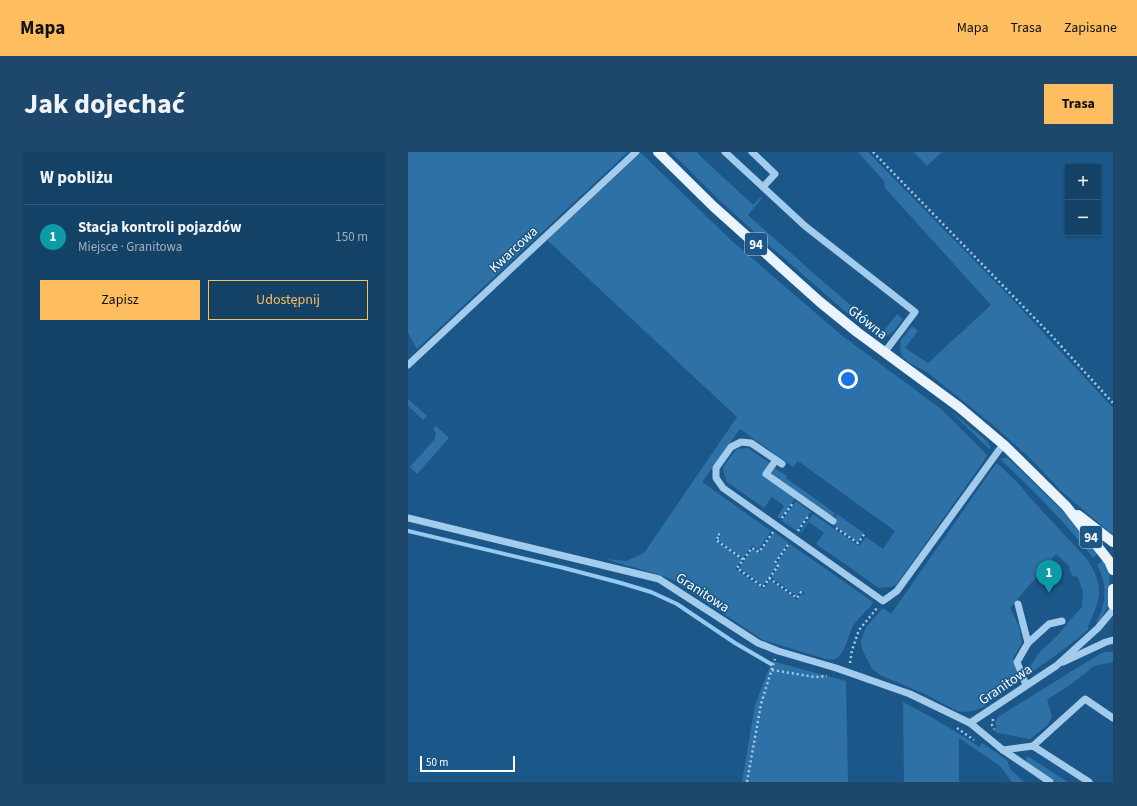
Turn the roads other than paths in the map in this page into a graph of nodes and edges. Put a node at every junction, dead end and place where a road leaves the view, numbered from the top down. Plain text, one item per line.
1 (636, 152) edge
2 (658, 152) edge
3 (725, 152) edge
4 (752, 152) edge
5 (763, 187) junction
6 (884, 353) junction
7 (408, 365) edge
8 (1004, 445) junction
9 (1066, 506) junction
10 (408, 518) edge
11 (833, 520) dead end
12 (1113, 542) edge
13 (1113, 570) edge
14 (1113, 589) edge
15 (1018, 604) dead end
16 (1113, 605) edge
17 (1113, 610) edge
18 (1062, 621) dead end
19 (1113, 640) edge
20 (1028, 643) junction
21 (1056, 666) junction
22 (1026, 685) junction
23 (1113, 718) edge
24 (970, 724) junction
25 (1033, 746) junction
26 (1003, 750) junction
27 (1050, 782) edge
28 (1089, 782) edge

1 - 7 street, Kwarcowa
2 - 6 main road, Główna / 94
3 - 5 street
4 - 5 street
5 - 6 street
6 - 8 main road, Główna / 94
8 - 9 main road, Główna / 94
8 - 11 street
9 - 12 main road, Główna / 94
9 - 13 main road, Główna / 94
10 - 24 street, Granitowa
14 - 16 main road
15 - 20 street
17 - 21 street, Granitowa
18 - 20 street
19 - 21 street, Granitowa
20 - 22 street
21 - 22 street, Granitowa
22 - 24 street, Granitowa
23 - 25 street
24 - 26 street, Granitowa
25 - 26 street
25 - 28 street
26 - 27 street, Granitowa

